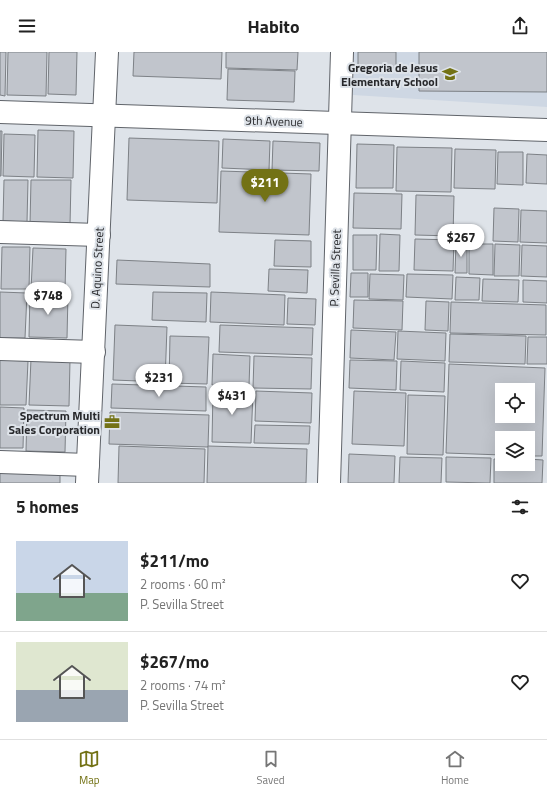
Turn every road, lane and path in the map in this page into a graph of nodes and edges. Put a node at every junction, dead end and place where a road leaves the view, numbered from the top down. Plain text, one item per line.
1 (107, 52) edge
2 (342, 52) edge
3 (0, 112) edge
4 (104, 116) junction
5 (340, 123) junction
6 (547, 130) edge
7 (0, 232) edge
8 (99, 235) junction
9 (0, 349) edge
10 (94, 352) junction
11 (0, 462) edge
12 (88, 474) edge
13 (329, 483) edge

1 - 4 street, D. Aquino Street
2 - 5 street, P. Sevilla Street
3 - 4 street, 9th Avenue
4 - 5 street, 9th Avenue
4 - 8 street, D. Aquino Street
5 - 6 street, 9th Avenue
5 - 13 street, P. Sevilla Street
7 - 8 street
8 - 10 street, D. Aquino Street
9 - 10 street
10 - 12 street, D. Aquino Street
11 - 12 street

